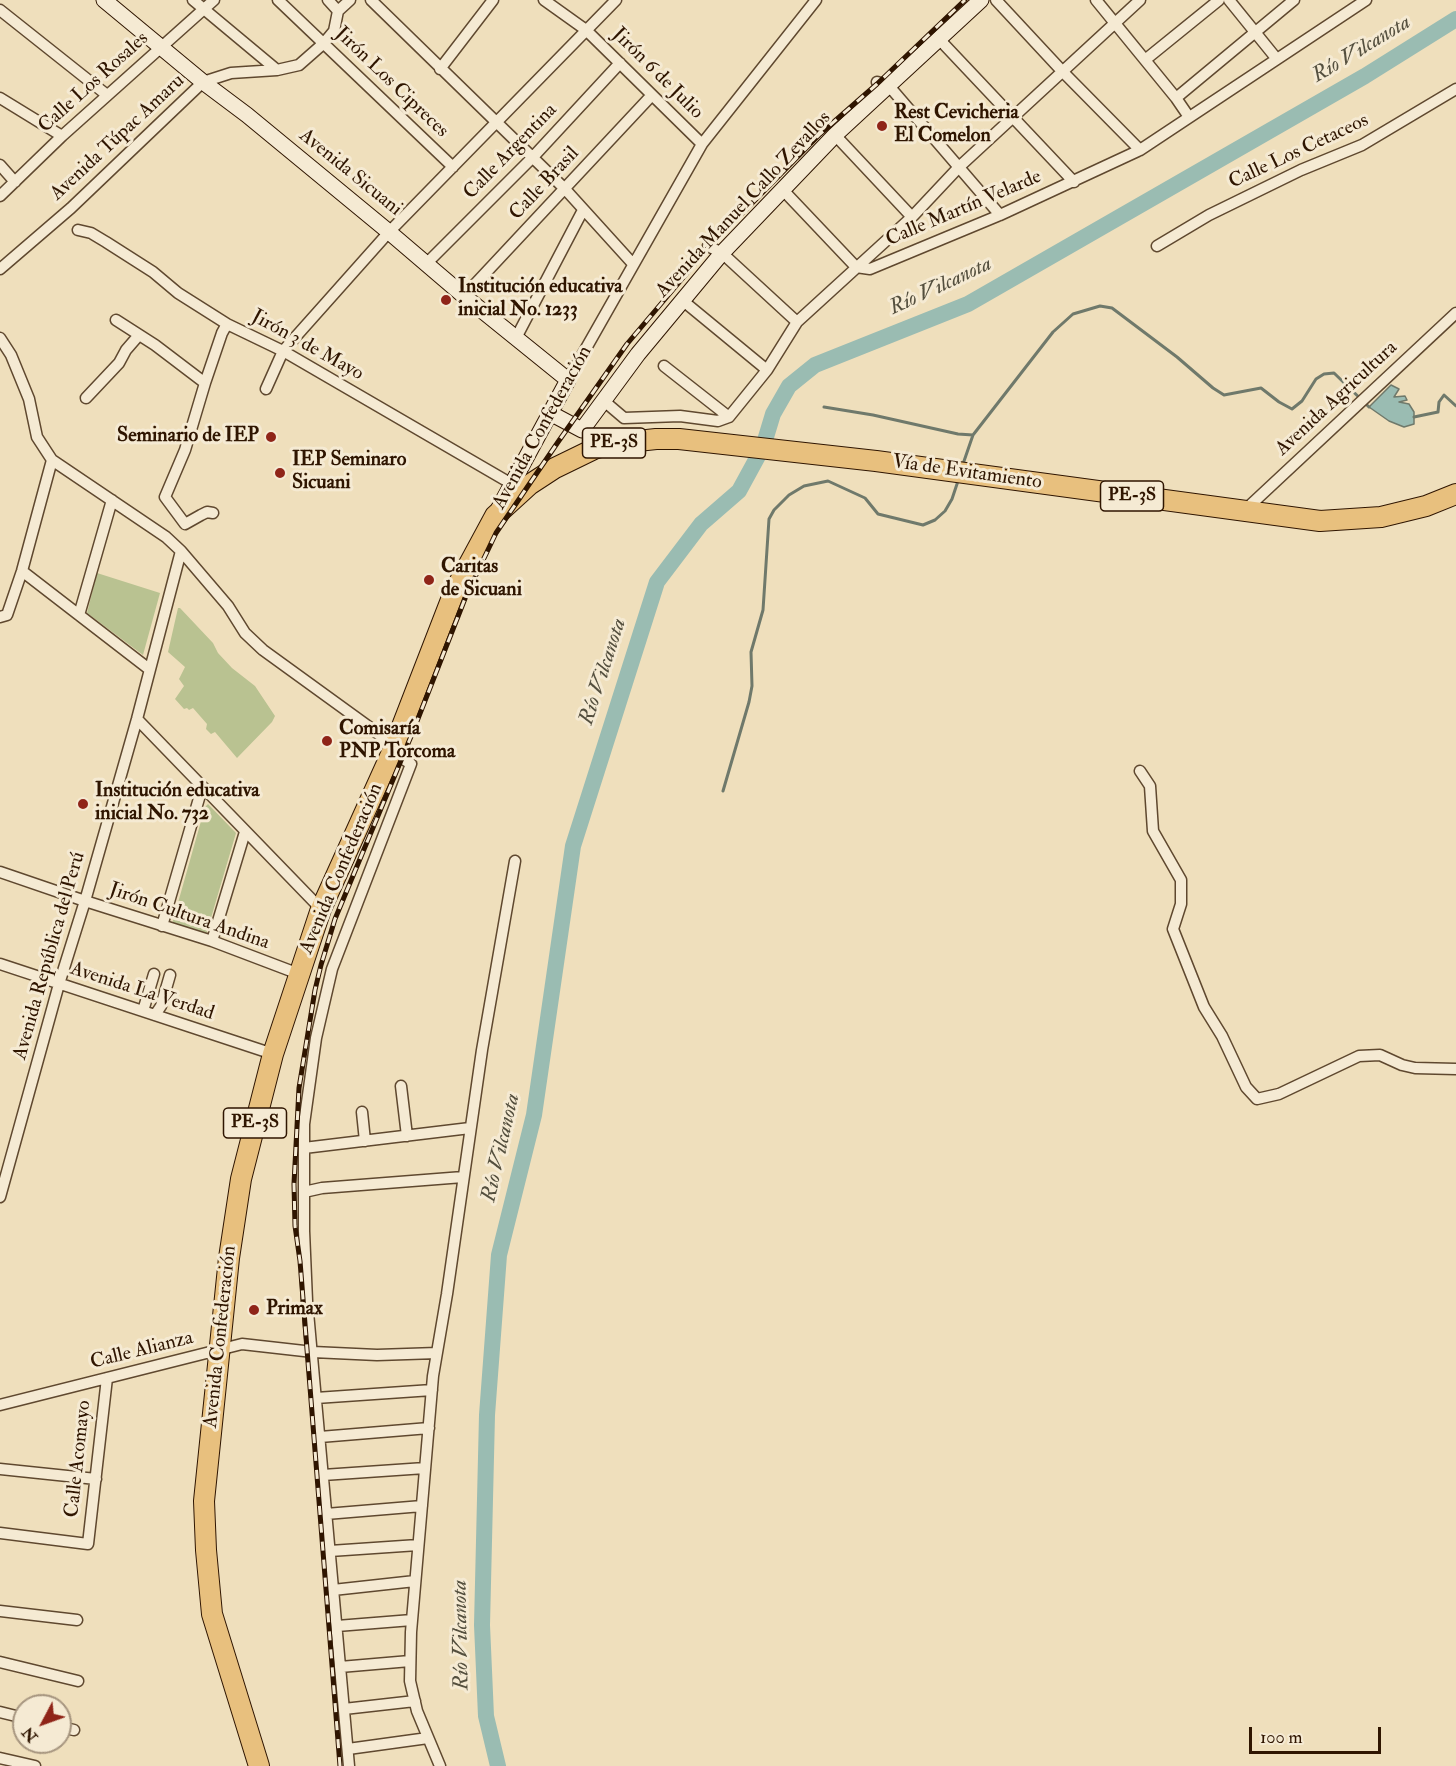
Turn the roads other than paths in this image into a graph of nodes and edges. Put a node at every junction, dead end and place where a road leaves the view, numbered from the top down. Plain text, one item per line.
1 (104, 0) edge
2 (193, 0) edge
3 (214, 0) edge
4 (278, 0) edge
5 (328, 0) edge
6 (350, 0) edge
7 (370, 0) edge
8 (493, 0) edge
9 (544, 0) edge
10 (616, 0) edge
11 (816, 0) edge
12 (981, 0) edge
13 (996, 0) edge
14 (1096, 0) edge
15 (1140, 0) edge
16 (1219, 0) edge
17 (1229, 0) edge
18 (1294, 0) edge
19 (1366, 0) edge
20 (204, 9) junction
21 (0, 10) edge
22 (338, 11) junction
23 (1115, 22) junction
24 (586, 30) junction
25 (1254, 32) junction
26 (938, 38) junction
27 (324, 43) junction
28 (161, 46) junction
29 (1276, 58) junction
30 (1145, 60) junction
31 (620, 63) junction
32 (440, 69) junction
33 (278, 70) junction
34 (1062, 71) junction
35 (203, 82) junction
36 (883, 84) junction
37 (1456, 89) edge
38 (107, 95) junction
39 (652, 95) junction
40 (0, 98) edge
41 (1176, 98) junction
42 (1014, 116) junction
43 (1189, 117) junction
44 (497, 121) junction
45 (835, 135) junction
46 (62, 136) junction
47 (702, 144) junction
48 (1140, 150) junction
49 (533, 157) junction
50 (0, 165) edge
51 (453, 167) junction
52 (959, 167) junction
53 (15, 182) junction
54 (1074, 182) junction
55 (565, 189) junction
56 (782, 189) junction
57 (0, 196) edge
58 (583, 210) junction
59 (1000, 215) junction
60 (912, 217) junction
61 (78, 230) dead end
62 (389, 232) junction
63 (1157, 246) dead end
64 (715, 250) junction
65 (426, 264) junction
66 (633, 264) junction
67 (856, 267) junction
68 (0, 269) edge
69 (464, 296) junction
70 (682, 300) junction
71 (1456, 313) edge
72 (116, 320) dead end
73 (797, 322) junction
74 (227, 324) junction
75 (139, 335) junction
76 (0, 338) edge
77 (516, 338) junction
78 (283, 351) junction
79 (664, 366) dead end
80 (767, 370) junction
81 (568, 380) junction
82 (205, 383) junction
83 (266, 389) dead end
84 (86, 398) dead end
85 (603, 401) junction
86 (550, 413) junction
87 (729, 417) junction
88 (582, 430) junction
89 (594, 449) junction
90 (52, 460) junction
91 (517, 487) junction
92 (1456, 494) edge
93 (112, 500) junction
94 (1244, 512) junction
95 (213, 513) dead end
96 (495, 516) joint
97 (181, 551) junction
98 (22, 571) junction
99 (79, 615) junction
100 (0, 617) edge
101 (149, 669) junction
102 (137, 719) junction
103 (392, 752) junction
104 (1140, 771) dead end
105 (202, 788) junction
106 (245, 832) junction
107 (515, 861) dead end
108 (0, 872) edge
109 (85, 901) junction
110 (321, 909) junction
111 (162, 926) junction
112 (212, 941) junction
113 (0, 964) edge
114 (154, 974) dead end
115 (299, 974) junction
116 (171, 975) dead end
117 (58, 984) junction
118 (143, 1011) junction
119 (155, 1015) junction
120 (273, 1054) junction
121 (1456, 1069) edge
122 (401, 1086) dead end
123 (362, 1112) dead end
124 (470, 1128) junction
125 (407, 1136) junction
126 (365, 1141) junction
127 (304, 1148) junction
128 (463, 1177) junction
129 (304, 1192) junction
130 (0, 1197) edge
131 (220, 1349) junction
132 (313, 1352) junction
133 (437, 1353) junction
134 (107, 1378) junction
135 (432, 1390) junction
136 (316, 1398) junction
137 (0, 1405) edge
138 (429, 1428) junction
139 (320, 1437) junction
140 (425, 1468) junction
141 (0, 1469) edge
142 (323, 1475) junction
143 (96, 1479) junction
144 (422, 1506) junction
145 (326, 1514) junction
146 (0, 1533) edge
147 (418, 1545) junction
148 (330, 1551) junction
149 (416, 1581) junction
150 (333, 1590) junction
151 (0, 1611) edge
152 (77, 1620) dead end
153 (412, 1620) junction
154 (337, 1626) junction
155 (410, 1661) junction
156 (0, 1662) edge
157 (340, 1667) junction
158 (78, 1681) dead end
159 (415, 1701) junction
160 (344, 1709) junction
161 (428, 1738) junction
162 (348, 1749) junction
163 (0, 1758) edge
164 (35, 1766) edge
165 (259, 1766) edge
166 (349, 1766) edge
167 (440, 1766) edge

1 - 28 street, Avenida Sicuani
2 - 20 street
3 - 20 street, Calle Los Rosales
4 - 27 street, Jirón Los Cipreces
5 - 22 street
6 - 22 street, Avenida Túpac Amaru
7 - 32 street
8 - 32 street
9 - 24 street, Jirón 6 de Julio
10 - 24 street
11 - 47 street, Avenida Confederación
12 - 26 street, Avenida Manuel Callo Zevallos
13 - 34 street
14 - 23 street
15 - 23 street
16 - 30 street
17 - 25 street
18 - 25 street
19 - 29 street, Calle Martín Velarde
20 - 28 street, Calle Los Rosales
20 - 33 street
21 - 38 street
22 - 27 street, Avenida Túpac Amaru
23 - 30 street
23 - 34 street
24 - 31 street, Jirón 6 de Julio
24 - 44 street
25 - 29 street
25 - 41 street
26 - 36 street, Avenida Manuel Callo Zevallos
26 - 42 street
27 - 33 street, Avenida Túpac Amaru
27 - 51 street, Jirón Los Cipreces
28 - 35 street, Avenida Sicuani
28 - 38 street, Calle Los Rosales
29 - 43 street, Calle Martín Velarde
30 - 41 street
31 - 39 street, Jirón 6 de Julio
31 - 49 street, Calle Argentina
32 - 44 street
33 - 35 street, Avenida Túpac Amaru
34 - 42 street
34 - 48 street
35 - 62 street, Avenida Sicuani
35 - 68 street, Avenida Túpac Amaru
36 - 45 street, Avenida Manuel Callo Zevallos
36 - 52 street
37 - 63 street, Calle Los Cetaceos
38 - 46 street, Calle Los Rosales
39 - 47 street, Jirón 6 de Julio
39 - 55 street, Calle Brasil
40 - 46 street
41 - 43 street
42 - 52 street
42 - 54 street
43 - 48 street, Calle Martín Velarde
44 - 49 street
44 - 51 street
45 - 56 street, Avenida Manuel Callo Zevallos
45 - 60 street
46 - 53 street, Calle Los Rosales
47 - 66 street, Avenida Confederación
48 - 54 street, Calle Martín Velarde
49 - 55 street
49 - 65 street, Calle Argentina
50 - 53 street
51 - 62 street
52 - 59 street
52 - 60 street
53 - 57 street, Calle Los Rosales
54 - 59 street, Calle Martín Velarde
55 - 58 street
55 - 69 street, Calle Brasil
56 - 64 street, Avenida Manuel Callo Zevallos
56 - 67 street
58 - 66 street
58 - 77 street
59 - 67 street, Calle Martín Velarde
60 - 67 street
61 - 74 street, Jirón 3 de Mayo
62 - 65 street, Avenida Sicuani
62 - 78 street
64 - 70 street, Avenida Manuel Callo Zevallos
64 - 73 street
65 - 69 street, Avenida Sicuani
66 - 81 street, Avenida Confederación
67 - 73 street
69 - 77 street, Avenida Sicuani
70 - 80 street
70 - 85 street, Avenida Manuel Callo Zevallos
71 - 94 street, Avenida Agricultura
72 - 75 street
73 - 80 street
74 - 78 street, Jirón 3 de Mayo
74 - 82 street
75 - 82 street
75 - 84 street
76 - 90 street
77 - 81 street, Avenida Sicuani
78 - 83 street
78 - 91 street, Jirón 3 de Mayo
79 - 87 street
80 - 87 street
81 - 86 street, Avenida Confederación
82 - 95 street
85 - 87 street
85 - 88 street, Avenida Manuel Callo Zevallos
86 - 88 street
86 - 91 street, Avenida Confederación
88 - 89 street
89 - 91 highway, Vía de Evitamiento / PE-3S
89 - 94 highway, Vía de Evitamiento / PE-3S
90 - 93 street
90 - 98 street
91 - 96 highway, Vía de Evitamiento / PE-3S
92 - 94 highway, Vía de Evitamiento / PE-3S
93 - 97 street
93 - 99 street
96 - 103 highway, Avenida Confederación / PE-3S
97 - 101 street, Avenida República del Perú
97 - 103 street
98 - 99 street
98 - 100 street
99 - 101 street
101 - 102 street, Avenida República del Perú
102 - 105 street
102 - 109 street, Avenida República del Perú
103 - 110 highway, Avenida Confederación / PE-3S
103 - 127 street
104 - 121 street
105 - 106 street
105 - 111 street
106 - 110 street
106 - 112 street
107 - 124 street
108 - 109 street, Jirón Cultura Andina
109 - 111 street, Jirón Cultura Andina
109 - 117 street, Avenida República del Perú
110 - 115 highway, Avenida Confederación / PE-3S
111 - 112 street, Jirón Cultura Andina
112 - 115 street, Jirón Cultura Andina
113 - 117 street, Avenida La Verdad
114 - 118 street
115 - 120 highway, Avenida Confederación / PE-3S
116 - 119 street
117 - 118 street, Avenida La Verdad
117 - 130 street, Avenida República del Perú
118 - 119 street, Avenida La Verdad
119 - 120 street, Avenida La Verdad
120 - 131 highway, Avenida Confederación / PE-3S
122 - 125 street
123 - 126 street
124 - 125 street
124 - 128 street
125 - 126 street
126 - 127 street
127 - 129 street
128 - 129 street
128 - 133 street
129 - 132 street
131 - 132 street, Calle Alianza
131 - 134 street, Calle Alianza
131 - 165 highway, Avenida Confederación / PE-3S
132 - 133 street, Calle Alianza
132 - 136 street
133 - 135 street
134 - 137 street, Calle Alianza
134 - 143 street, Calle Acomayo
135 - 136 street
135 - 138 street
136 - 139 street
138 - 139 street
138 - 140 street
139 - 142 street
140 - 142 street
140 - 144 street
141 - 143 street
142 - 145 street
143 - 146 street, Calle Acomayo
144 - 145 street
144 - 147 street
145 - 148 street
147 - 148 street
147 - 149 street
148 - 150 street
149 - 150 street
149 - 153 street
150 - 154 street
151 - 152 street
153 - 154 street
153 - 155 street
154 - 157 street
155 - 157 street
155 - 159 street
156 - 158 street
157 - 160 street
159 - 160 street
159 - 161 street
160 - 162 street
161 - 162 street
161 - 167 street
162 - 166 street
163 - 164 street

